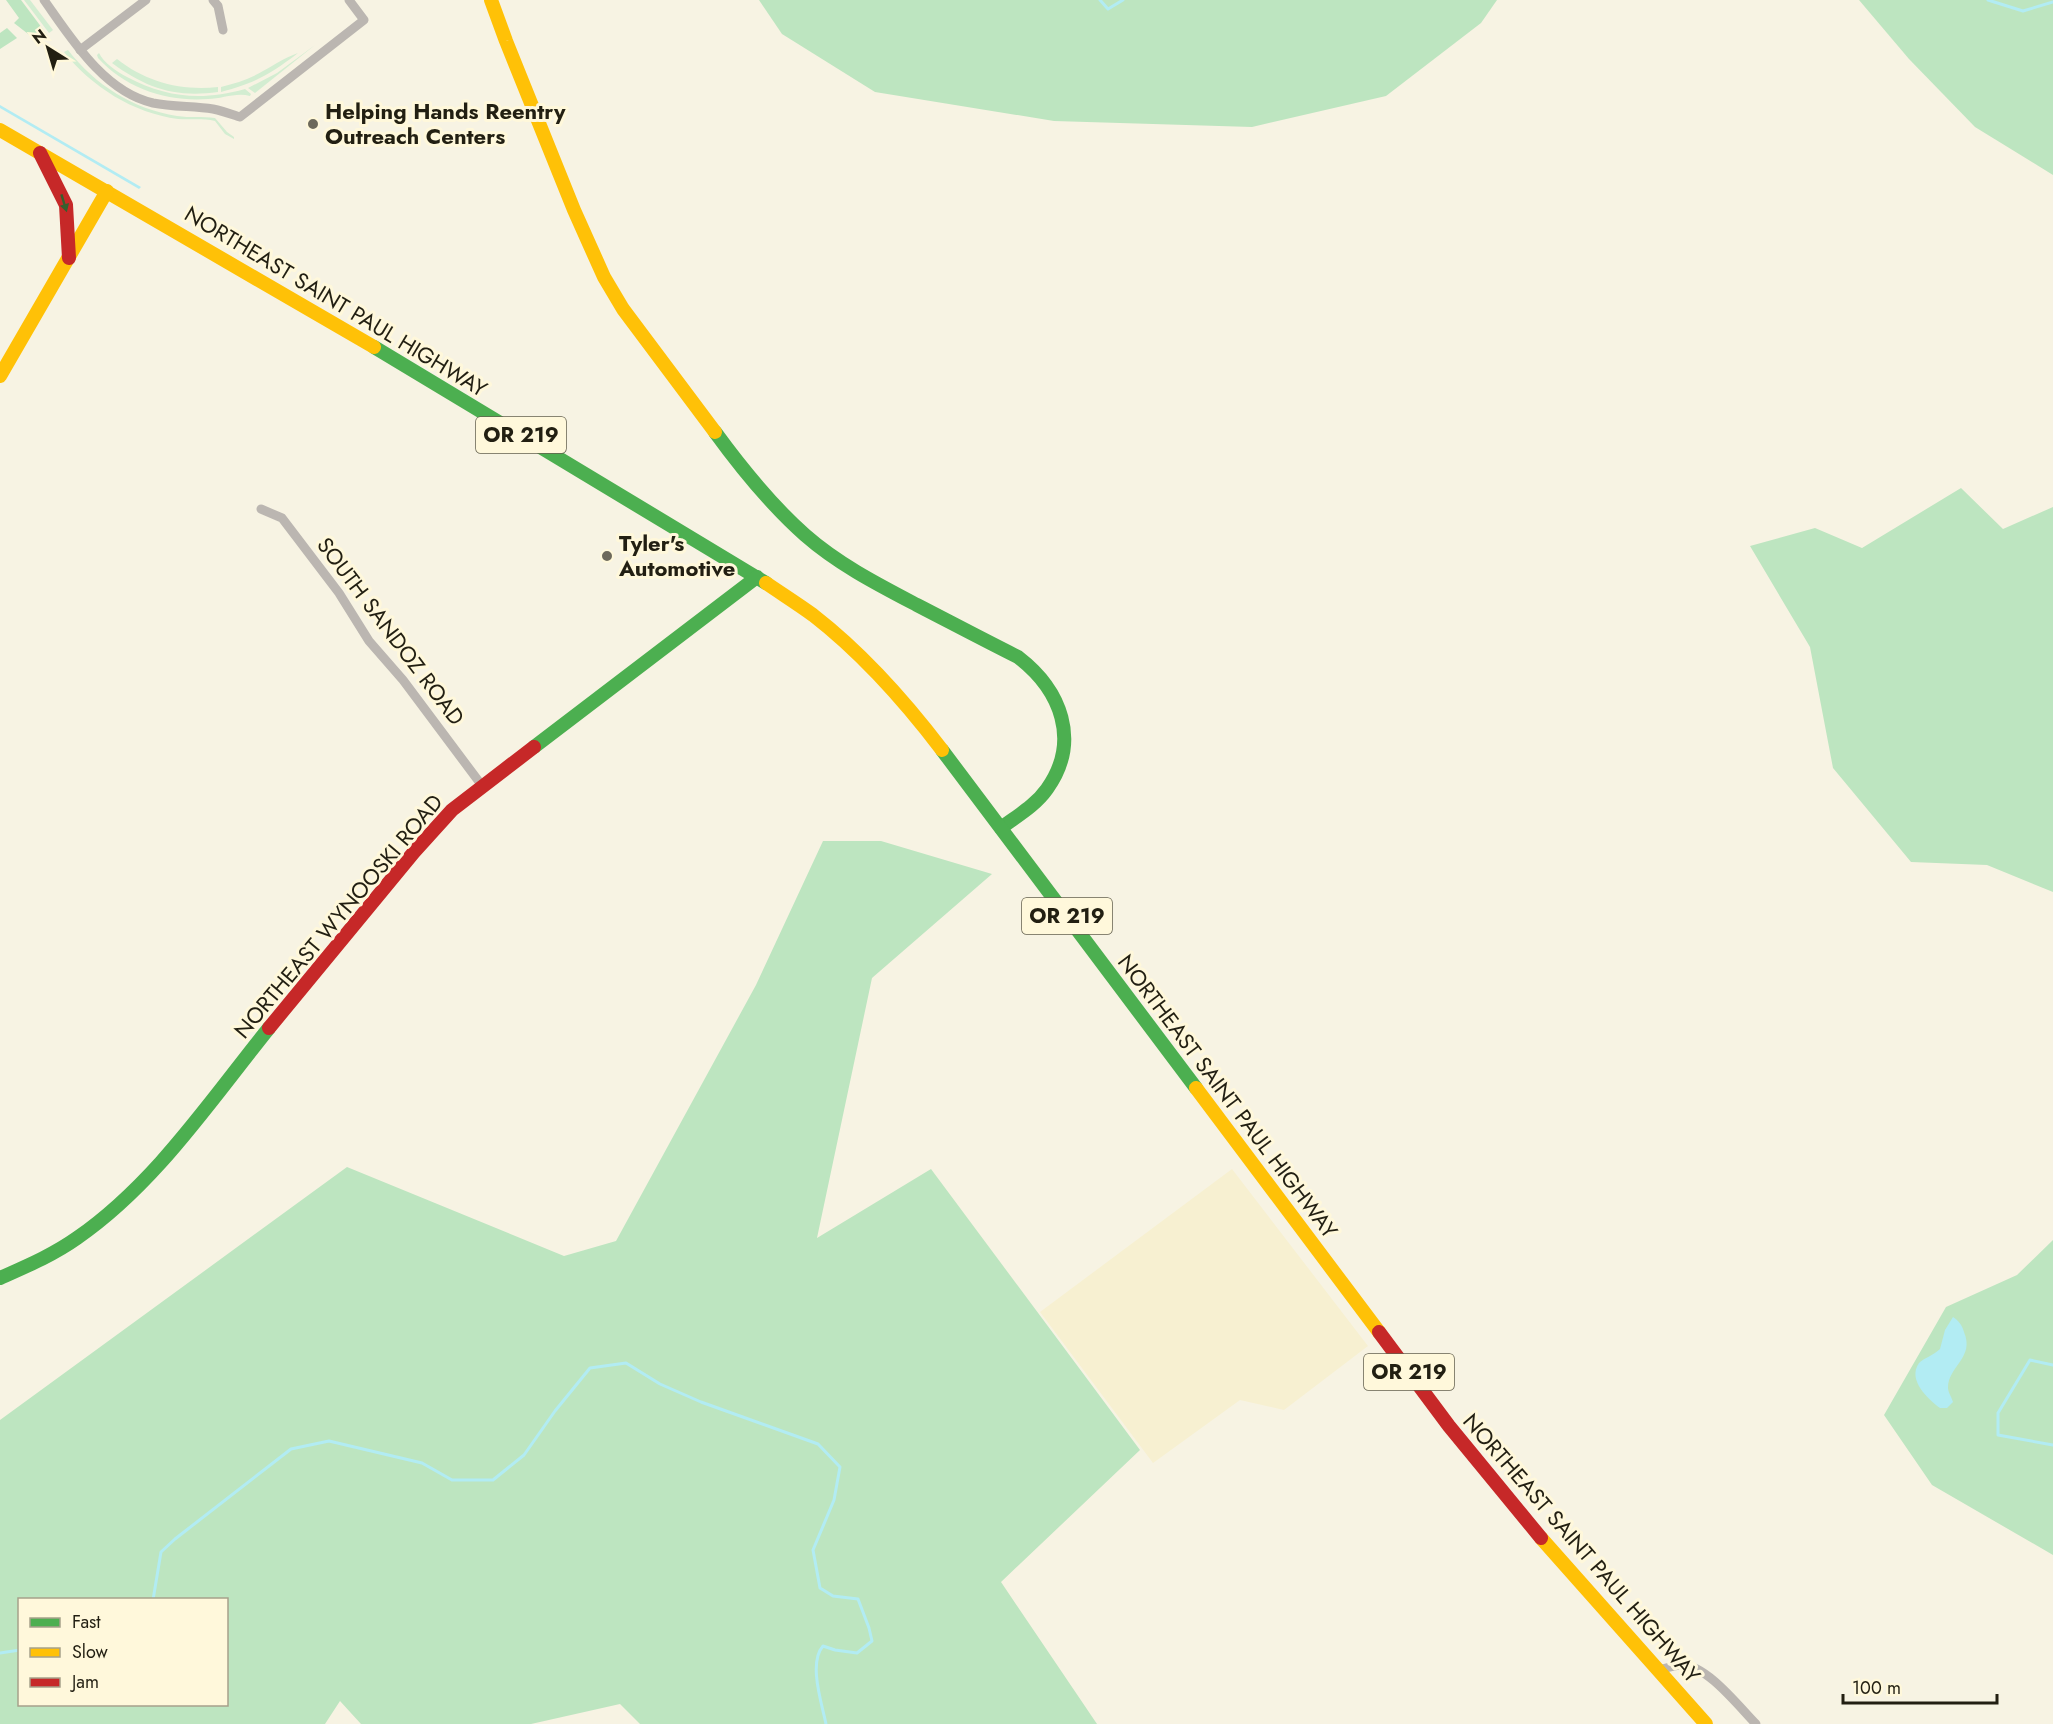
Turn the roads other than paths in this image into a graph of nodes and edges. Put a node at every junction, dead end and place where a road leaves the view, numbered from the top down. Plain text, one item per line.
1 (44, 0) edge
2 (146, 0) edge
3 (213, 0) edge
4 (349, 0) edge
5 (491, 0) edge
6 (223, 30) dead end
7 (80, 50) junction
8 (0, 130) edge
9 (40, 153) junction
10 (107, 191) junction
11 (69, 258) junction
12 (0, 376) edge
13 (261, 509) dead end
14 (757, 577) junction
15 (483, 786) junction
16 (1001, 828) junction
17 (0, 1278) edge
18 (1657, 1670) junction
19 (1706, 1724) edge
20 (1756, 1724) edge

1 - 7 street
2 - 7 street
3 - 6 street
4 - 7 street
5 - 16 main road
8 - 9 main road, NORTHEAST SAINT PAUL HIGHWAY / OR 219
9 - 10 main road, NORTHEAST SAINT PAUL HIGHWAY / OR 219
9 -> 11 main road
10 - 11 main road
10 - 14 main road, NORTHEAST SAINT PAUL HIGHWAY / OR 219
11 - 12 main road
13 - 15 street, SOUTH SANDOZ ROAD
14 - 15 main road, NORTHEAST WYNOOSKI ROAD
14 - 16 main road, NORTHEAST SAINT PAUL HIGHWAY / OR 219
15 - 17 main road, NORTHEAST WYNOOSKI ROAD
16 - 18 main road, NORTHEAST SAINT PAUL HIGHWAY / OR 219
18 - 19 main road, NORTHEAST SAINT PAUL HIGHWAY / OR 219
18 - 20 street

